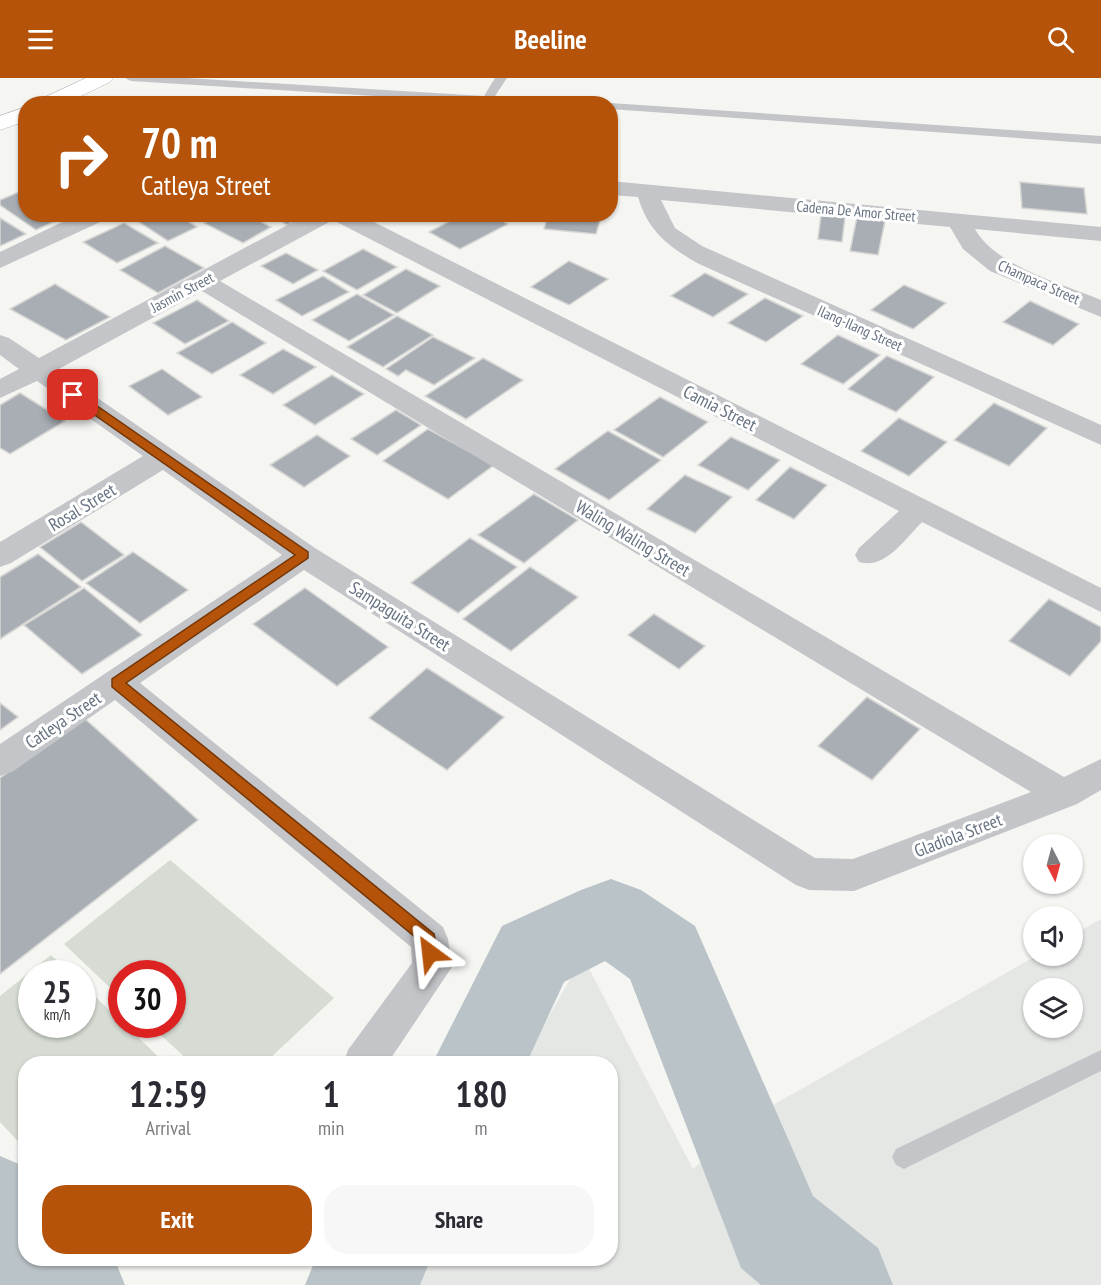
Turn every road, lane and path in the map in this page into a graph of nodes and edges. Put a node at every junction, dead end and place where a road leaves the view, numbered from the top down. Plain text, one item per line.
1 (131, 78) edge
2 (501, 78) edge
3 (99, 79) edge
4 (63, 96) edge
5 (452, 96) edge
6 (489, 96) edge
7 (618, 107) edge
8 (18, 116) edge
9 (0, 124) edge
10 (1101, 140) edge
11 (618, 189) edge
12 (647, 191) junction
13 (959, 221) junction
14 (82, 222) edge
15 (311, 222) edge
16 (355, 222) edge
17 (1101, 234) edge
18 (0, 261) edge
19 (202, 281) junction
20 (1101, 309) edge
21 (0, 344) edge
22 (37, 370) junction
23 (0, 390) edge
24 (1101, 436) edge
25 (163, 457) junction
26 (918, 509) junction
27 (304, 555) junction
28 (870, 555) dead end
29 (0, 556) edge
30 (1101, 601) edge
31 (117, 683) junction
32 (0, 762) edge
33 (1101, 773) edge
34 (1064, 794) junction
35 (809, 874) joint
36 (369, 1056) edge
37 (1101, 1060) edge
38 (904, 1157) dead end

1 - 5 lane
2 - 6 lane
3 - 4 main road
7 - 10 lane
8 - 9 main road
11 - 12 street, Cadena De Amor Street
12 - 13 street, Cadena De Amor Street
12 - 24 street, Ilang-Ilang Street
13 - 17 street, Cadena De Amor Street
13 - 20 street, Champaca Street
14 - 18 street
15 - 19 street, Jasmin Street
16 - 26 street, Camia Street
19 - 22 street, Jasmin Street
19 - 34 street, Waling Waling Street
21 - 22 street, Sampaguita Street
22 - 23 street, Jasmin Street
22 - 25 street, Sampaguita Street
25 - 27 street, Sampaguita Street
25 - 29 street, Rosal Street
26 - 28 street
26 - 30 street, Camia Street
27 - 31 street, Catleya Street
27 - 35 street, Sampaguita Street
31 - 32 street, Catleya Street
31 - 36 street
33 - 34 street, Gladiola Street
34 - 35 street, Gladiola Street
37 - 38 lane

